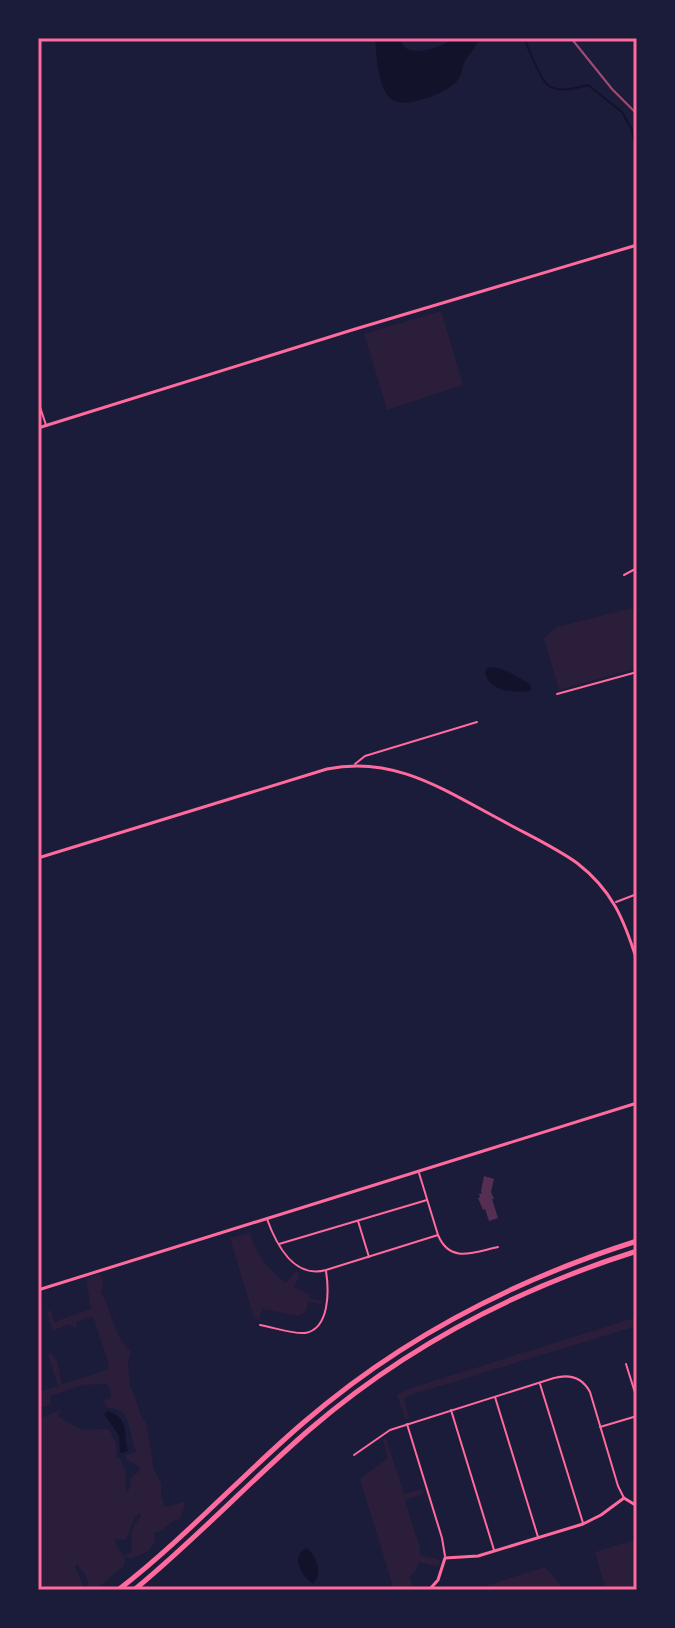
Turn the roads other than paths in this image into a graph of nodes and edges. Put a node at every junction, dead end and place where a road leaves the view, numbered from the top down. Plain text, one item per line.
1 (637, 245) edge
2 (38, 401) edge
3 (46, 425) junction
4 (38, 428) edge
5 (637, 568) edge
6 (624, 575) dead end
7 (637, 672) edge
8 (557, 694) dead end
9 (477, 722) dead end
10 (354, 765) junction
11 (38, 858) edge
12 (637, 894) edge
13 (614, 903) junction
14 (637, 961) edge
15 (637, 1103) edge
16 (418, 1172) junction
17 (427, 1200) junction
18 (267, 1219) junction
19 (358, 1220) junction
20 (438, 1235) junction
21 (637, 1241) edge
22 (278, 1245) junction
23 (498, 1247) dead end
24 (637, 1251) edge
25 (369, 1257) junction
26 (326, 1270) junction
27 (38, 1290) edge
28 (260, 1325) dead end
29 (626, 1364) dead end
30 (539, 1382) junction
31 (495, 1396) junction
32 (637, 1399) edge
33 (451, 1410) junction
34 (637, 1416) edge
35 (407, 1424) junction
36 (600, 1427) junction
37 (354, 1455) dead end
38 (624, 1498) junction
39 (637, 1506) edge
40 (583, 1524) junction
41 (539, 1537) junction
42 (494, 1551) junction
43 (445, 1558) junction
44 (118, 1590) edge
45 (134, 1590) edge
46 (429, 1590) edge

1 - 3 street
2 - 3 street
3 - 4 street
5 - 6 street
7 - 8 street
9 - 10 street
10 - 11 street
10 - 13 street
12 - 13 street
13 - 14 street
15 - 16 street
16 - 17 street
16 - 18 street
17 - 19 street
17 - 20 street
18 - 22 street
18 - 27 street
19 - 22 street
19 - 25 street
20 - 23 street
20 - 25 street
21 - 44 highway
22 - 26 street
24 - 45 highway
25 - 26 street
26 - 28 street
29 - 32 street
30 - 31 street
30 - 36 street
30 - 40 street
31 - 33 street
31 - 41 street
33 - 35 street
33 - 42 street
34 - 36 street
35 - 37 street
35 - 43 street
36 - 38 street
38 - 39 street
38 - 40 street
40 - 41 street
41 - 42 street
42 - 43 street
43 - 46 street

